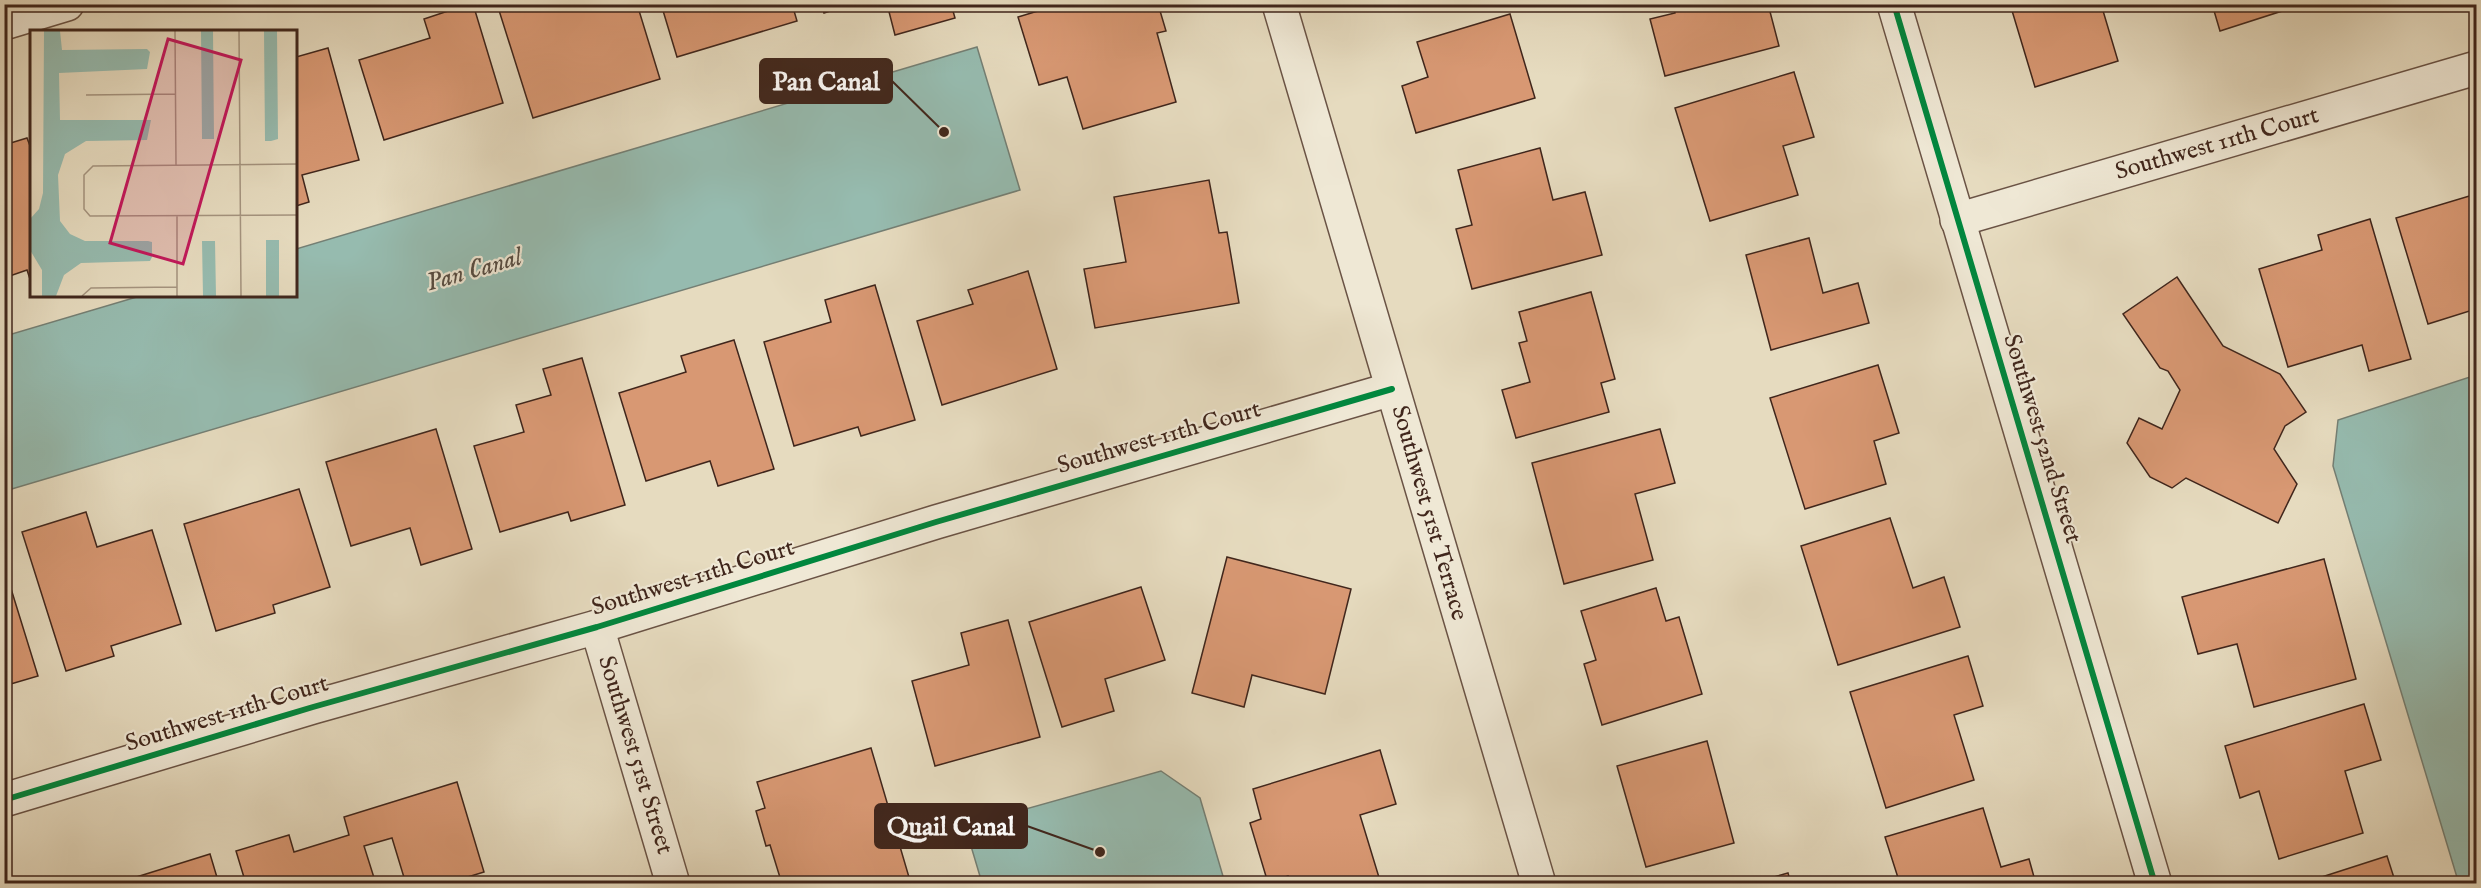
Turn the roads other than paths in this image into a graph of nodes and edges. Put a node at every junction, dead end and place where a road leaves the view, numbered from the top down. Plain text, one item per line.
1 (67, 4) edge
2 (1279, 4) edge
3 (1894, 4) edge
4 (4, 23) edge
5 (2476, 68) edge
6 (1957, 220) junction
7 (1392, 389) junction
8 (597, 627) junction
9 (4, 800) edge
10 (673, 884) edge
11 (1539, 884) edge
12 (2155, 884) edge

1 - 4 street
2 - 7 street, Southwest 51st Terrace
3 - 6 street, Southwest 52nd Street
5 - 6 street, Southwest 11th Court
6 - 12 street, Southwest 52nd Street
7 - 8 street, Southwest 11th Court
7 - 11 street, Southwest 51st Terrace
8 - 9 street, Southwest 11th Court
8 - 10 street, Southwest 51st Street

